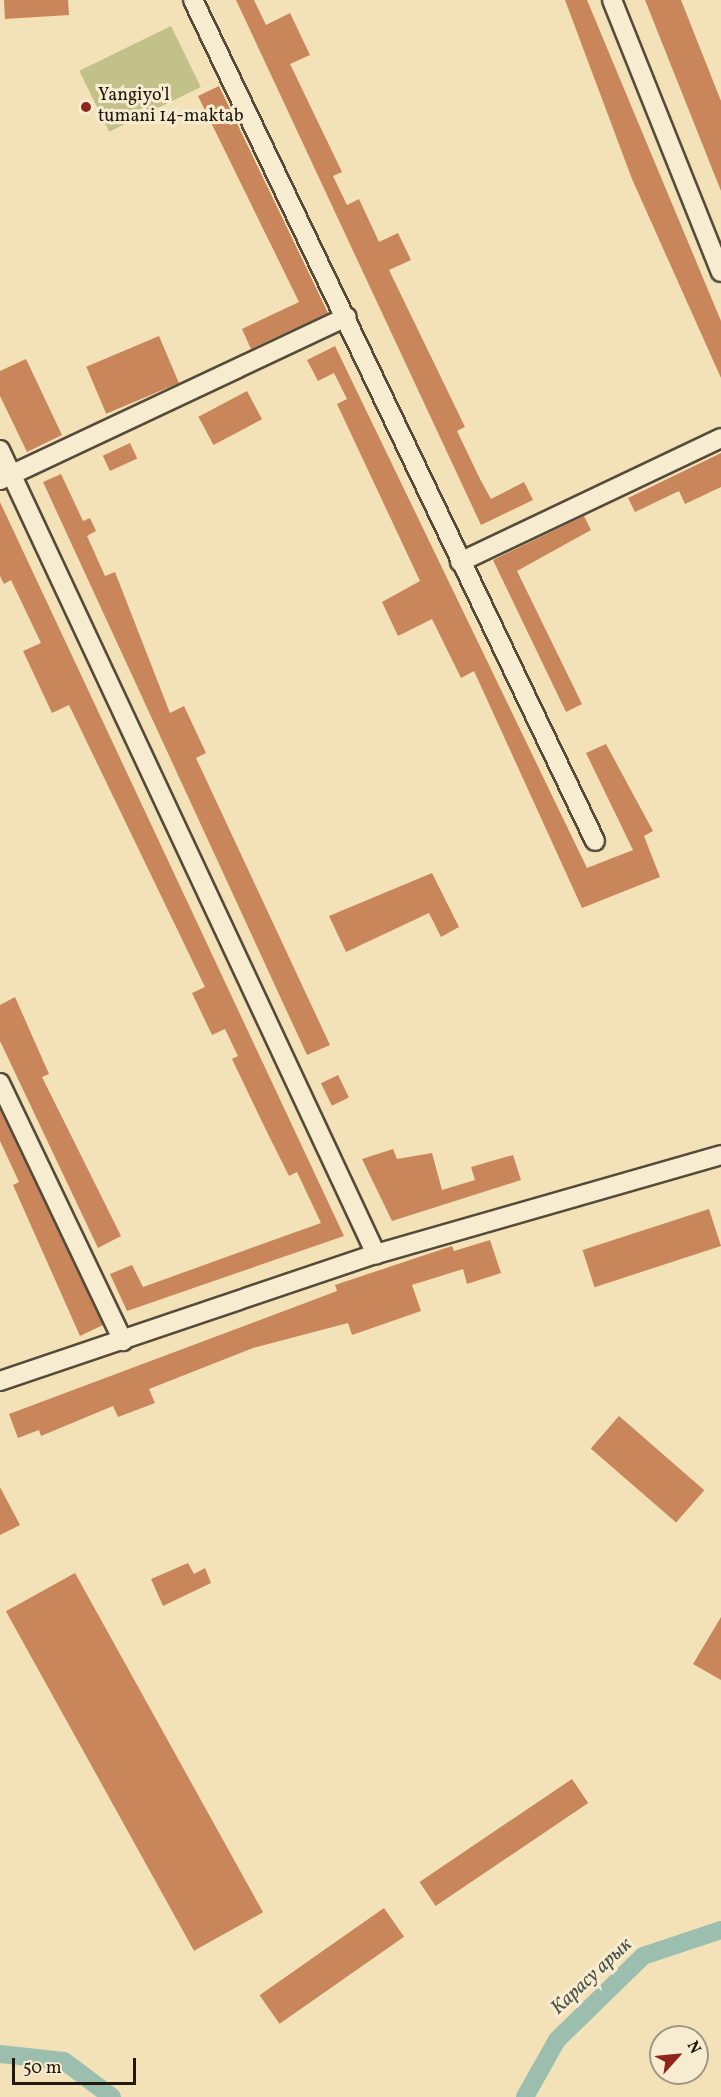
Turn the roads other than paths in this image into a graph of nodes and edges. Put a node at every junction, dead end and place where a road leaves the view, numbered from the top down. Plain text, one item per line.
1 (193, 0) edge
2 (612, 0) edge
3 (721, 272) edge
4 (347, 317) junction
5 (721, 438) edge
6 (0, 450) edge
7 (6, 477) edge
8 (460, 562) junction
9 (595, 841) dead end
10 (0, 1083) edge
11 (721, 1155) edge
12 (376, 1254) junction
13 (123, 1341) junction
14 (0, 1381) edge

1 - 4 street
2 - 3 street
4 - 7 street
4 - 8 street
5 - 8 street
6 - 7 street
7 - 12 street
8 - 9 street
10 - 13 street
11 - 12 street
12 - 13 street
13 - 14 street

